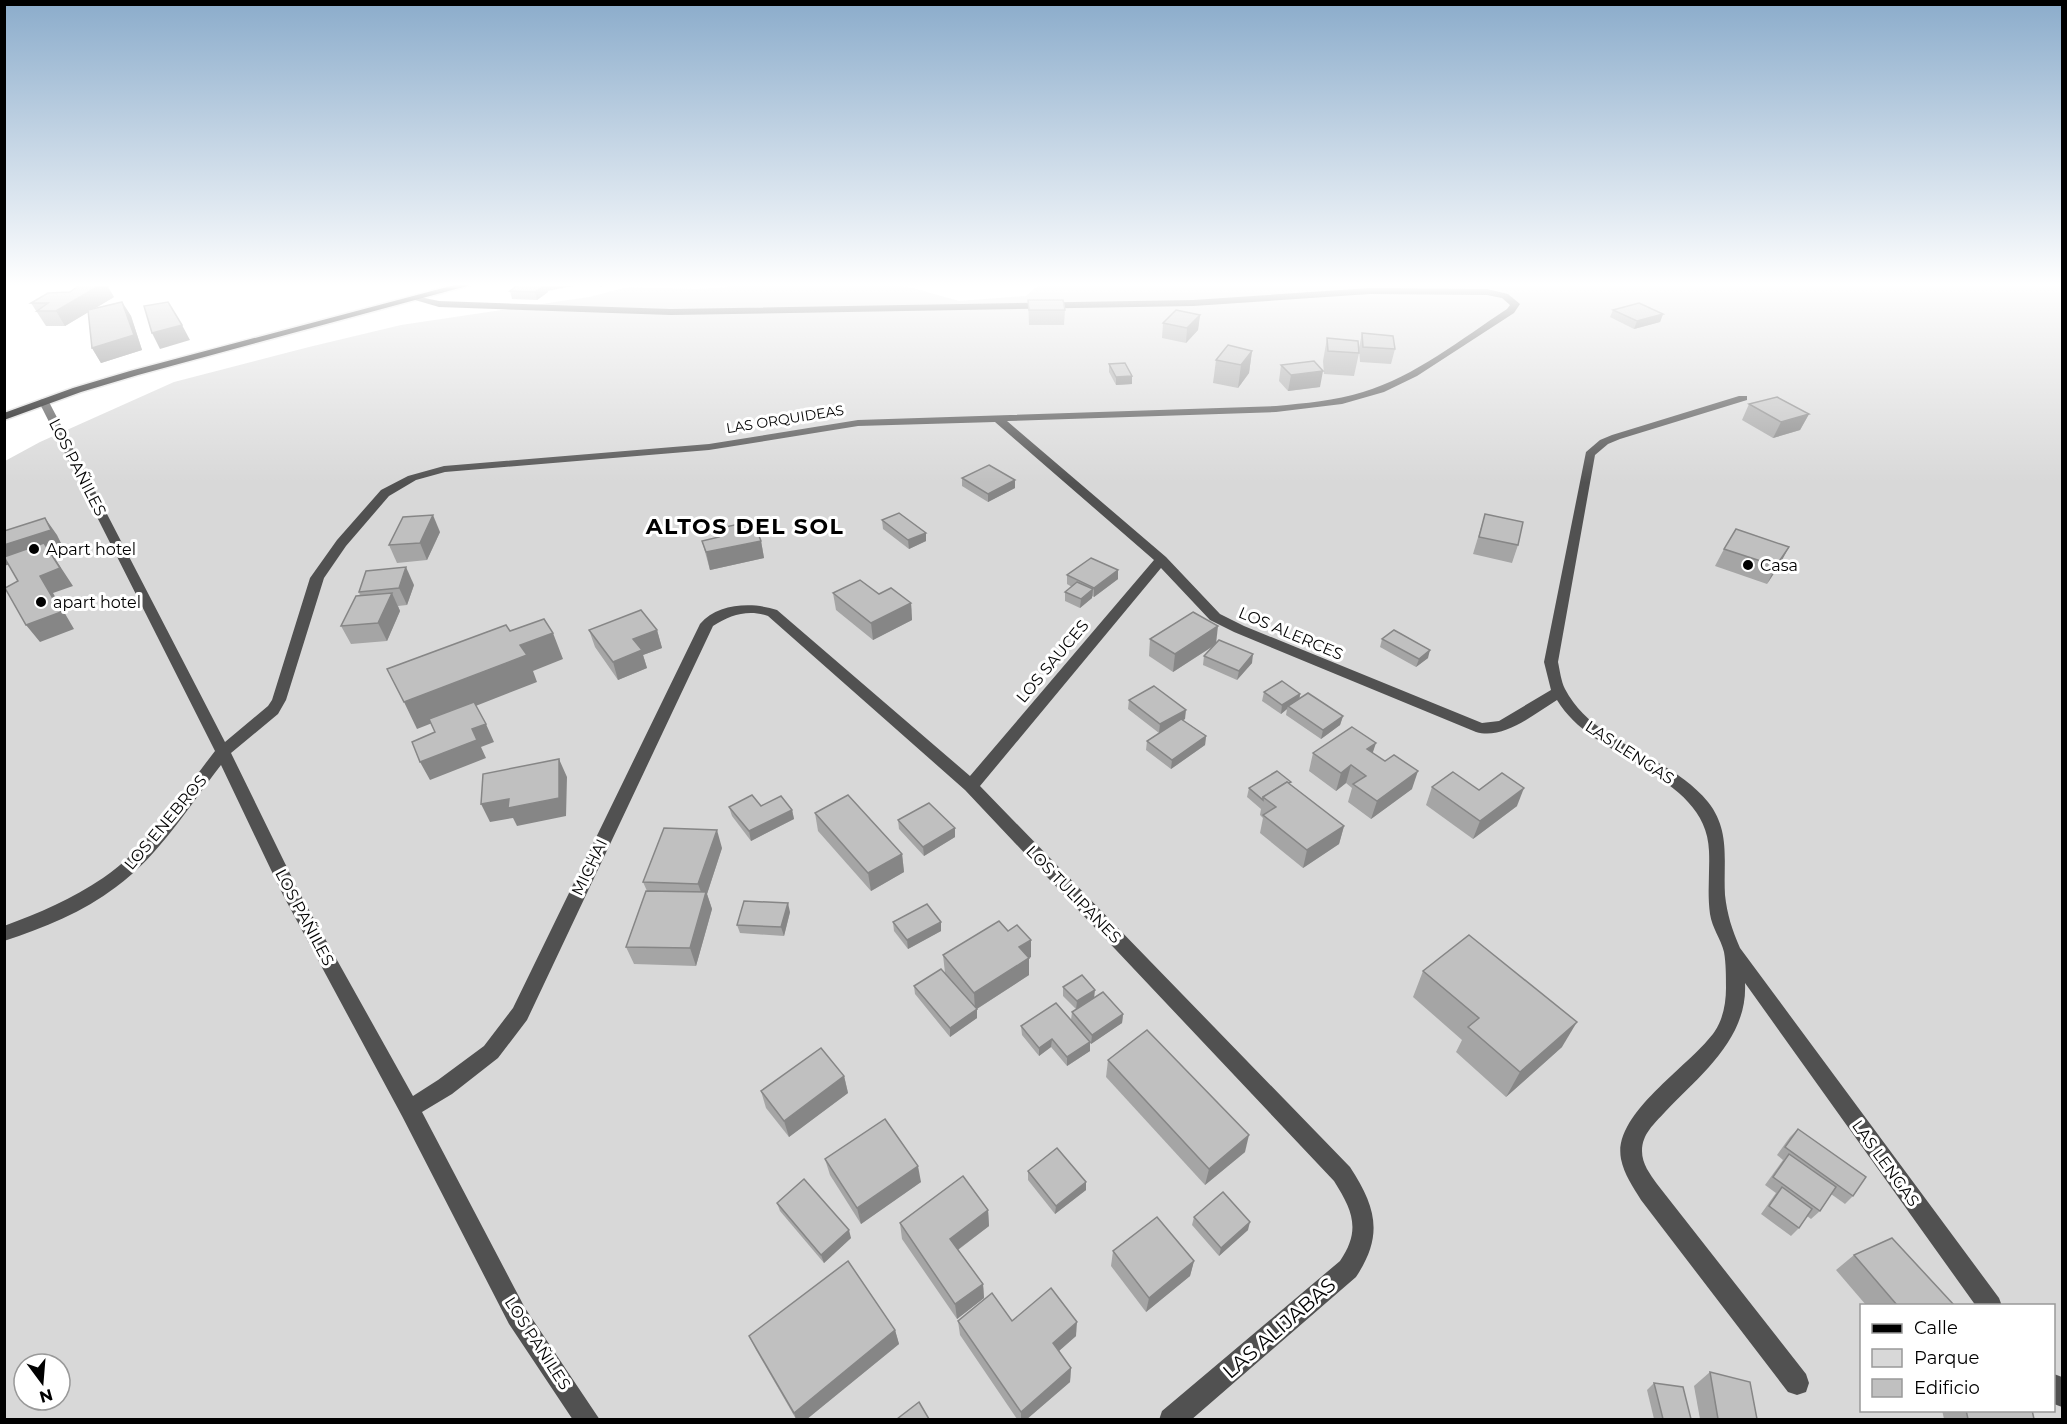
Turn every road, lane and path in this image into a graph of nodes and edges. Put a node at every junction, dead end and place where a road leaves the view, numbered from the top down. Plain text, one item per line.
1 (222, 349) edge
2 (1450, 349) edge
3 (1743, 398) dead end
4 (44, 402) junction
5 (4, 417) edge
6 (997, 418) junction
7 (1161, 560) junction
8 (743, 609) joint
9 (1559, 692) junction
10 (223, 752) junction
11 (971, 786) junction
12 (4, 934) edge
13 (1733, 952) junction
14 (409, 1109) junction
15 (1364, 1224) joint
16 (1990, 1304) edge
17 (1797, 1383) dead end
18 (588, 1419) edge
19 (1172, 1419) edge

1 - 4 main road
2 - 6 street, LAS ORQUIDEAS
3 - 9 street, LAS LENGAS
4 - 5 main road
4 - 10 street, LOS PAÑILES
6 - 7 street, LOS ALERCES
6 - 10 street, LAS ORQUIDEAS
7 - 9 street, LOS ALERCES
7 - 11 street, LOS SAUCES
8 - 11 street, LOS TULIPANES
8 - 14 street, MICHAI
9 - 13 street, LAS LENGAS
10 - 12 street, LOS ENEBROS
10 - 14 street, LOS PAÑILES
11 - 15 street, LOS TULIPANES
13 - 16 street, LAS LENGAS
13 - 17 street
14 - 18 street, LOS PAÑILES
15 - 19 street, LAS ALIJABAS

